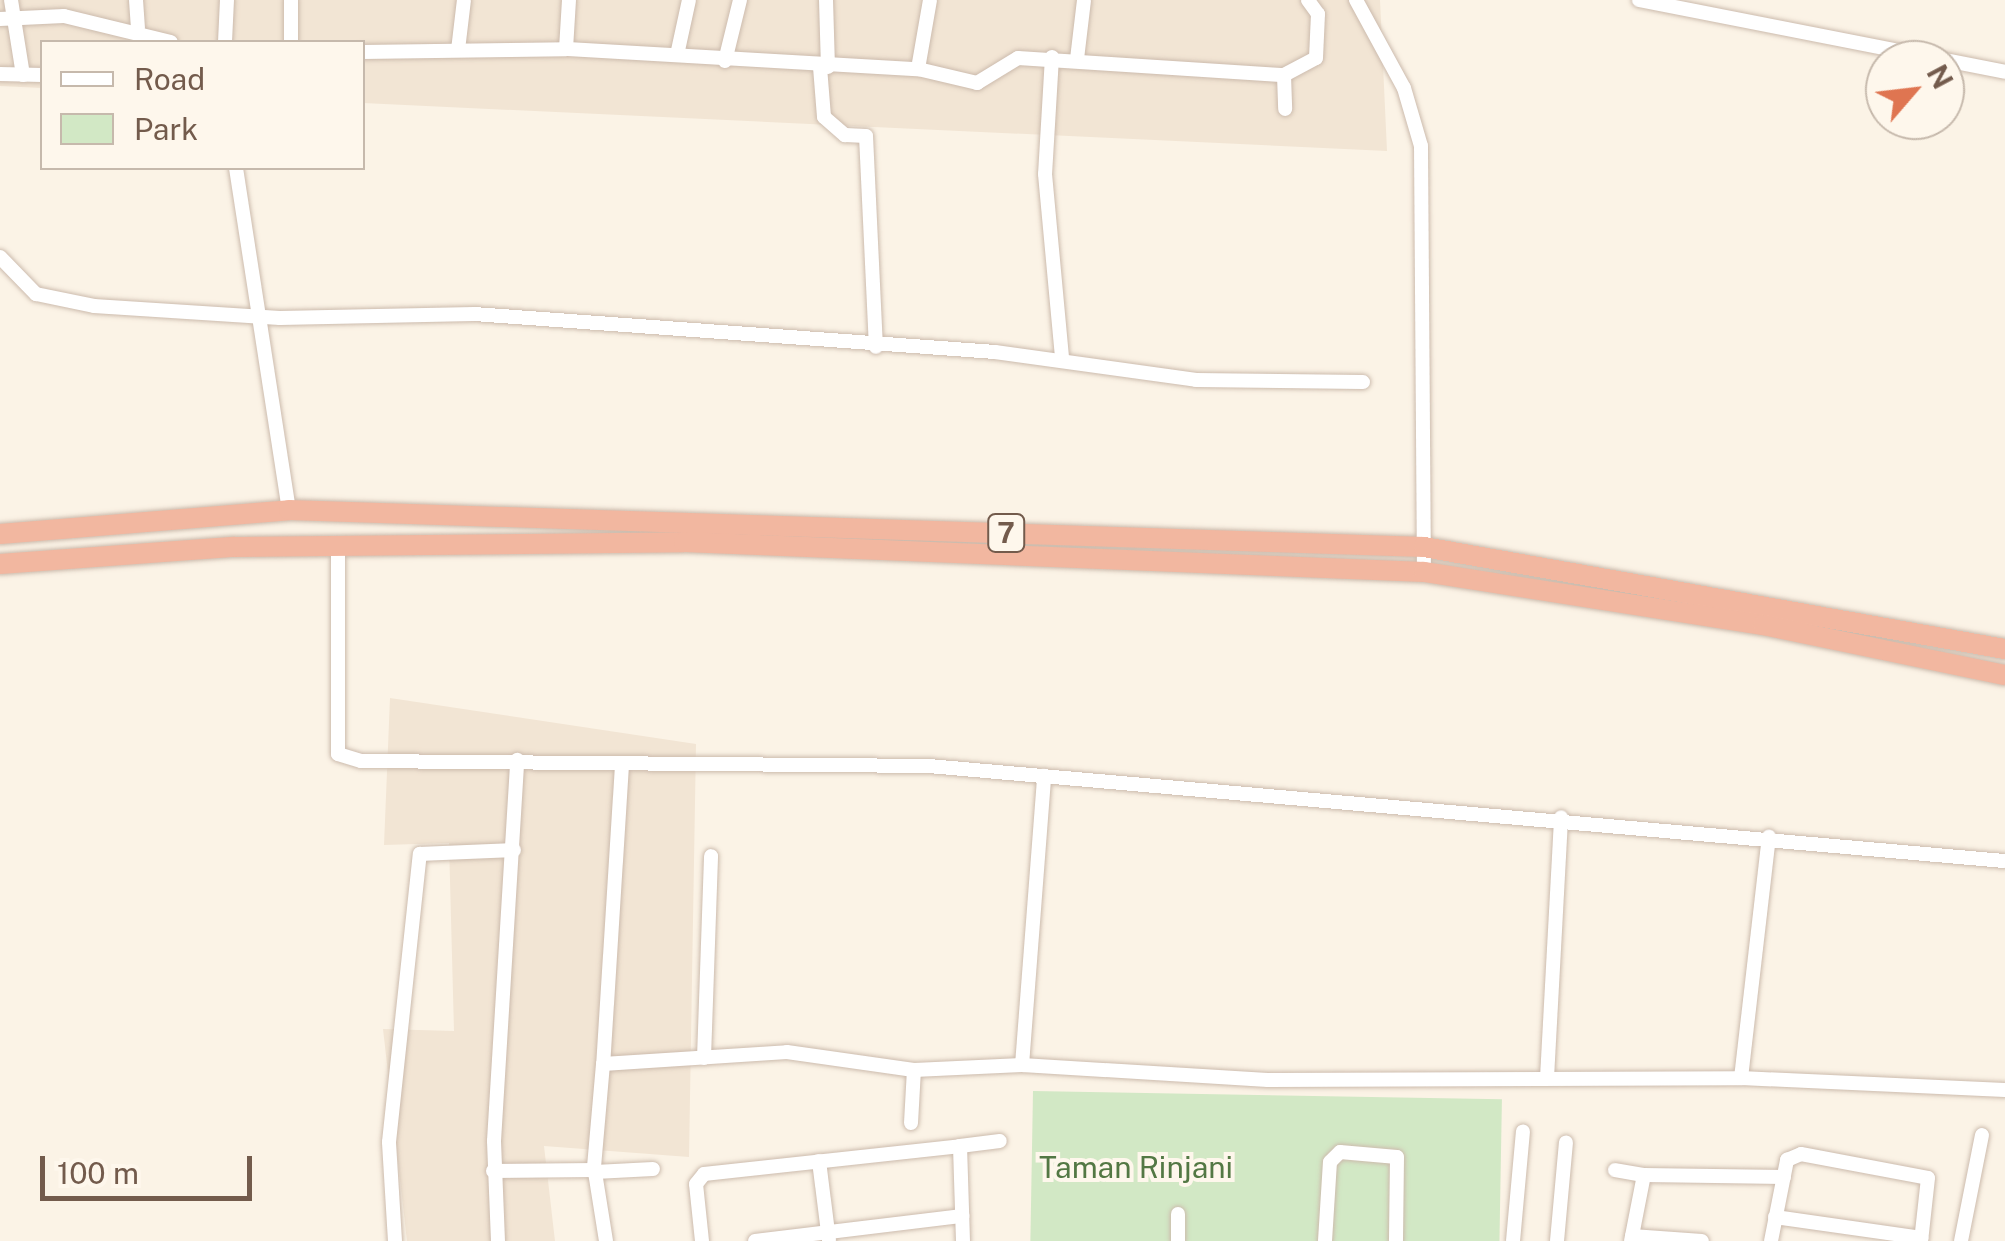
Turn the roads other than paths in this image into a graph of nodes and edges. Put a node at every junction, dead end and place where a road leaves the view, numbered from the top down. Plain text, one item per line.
1 (11, 0) edge
2 (136, 0) edge
3 (227, 0) edge
4 (291, 0) edge
5 (464, 0) edge
6 (569, 0) edge
7 (689, 0) edge
8 (740, 0) edge
9 (826, 0) edge
10 (930, 0) edge
11 (1084, 0) edge
12 (1308, 0) edge
13 (1356, 0) edge
14 (1638, 0) edge
15 (5, 19) edge
16 (138, 28) junction
17 (166, 40) edge
18 (225, 40) edge
19 (292, 40) edge
20 (566, 48) junction
21 (458, 50) junction
22 (365, 52) edge
23 (677, 56) junction
24 (1052, 57) junction
25 (1078, 59) junction
26 (725, 61) junction
27 (824, 67) junction
28 (918, 69) junction
29 (2005, 72) edge
30 (0, 74) edge
31 (22, 75) junction
32 (40, 76) edge
33 (1284, 76) junction
34 (1285, 109) dead end
35 (236, 170) edge
36 (0, 258) edge
37 (259, 318) junction
38 (876, 347) junction
39 (1062, 359) junction
40 (1363, 382) dead end
41 (289, 510) junction
42 (227, 512) junction
43 (399, 512) junction
44 (930, 529) junction
45 (58, 530) junction
46 (0, 534) edge
47 (401, 543) junction
48 (338, 544) junction
49 (234, 547) junction
50 (1424, 548) junction
51 (929, 555) junction
52 (59, 559) junction
53 (0, 564) edge
54 (1424, 572) junction
55 (2005, 649) edge
56 (2005, 675) edge
57 (517, 760) junction
58 (622, 765) junction
59 (1044, 776) junction
60 (1561, 817) junction
61 (1768, 837) junction
62 (514, 850) junction
63 (711, 856) dead end
64 (2005, 861) edge
65 (704, 1058) junction
66 (603, 1064) junction
67 (1022, 1064) junction
68 (914, 1070) junction
69 (1546, 1078) junction
70 (1742, 1078) junction
71 (2005, 1090) edge
72 (911, 1123) dead end
73 (1523, 1131) dead end
74 (1982, 1135) dead end
75 (1000, 1142) dead end
76 (1566, 1142) dead end
77 (960, 1146) junction
78 (818, 1161) junction
79 (653, 1168) dead end
80 (1615, 1170) dead end
81 (494, 1171) junction
82 (595, 1171) junction
83 (1644, 1176) junction
84 (1784, 1177) junction
85 (1178, 1214) dead end
86 (962, 1216) junction
87 (1775, 1217) junction
88 (829, 1237) edge
89 (1631, 1239) edge
90 (1921, 1240) edge
91 (395, 1241) edge
92 (498, 1241) edge
93 (606, 1241) edge
94 (702, 1241) edge
95 (754, 1241) edge
96 (963, 1241) edge
97 (1178, 1241) edge
98 (1324, 1241) edge
99 (1396, 1241) edge
100 (1513, 1241) edge
101 (1557, 1241) edge
102 (1702, 1241) edge
103 (1771, 1241) edge
104 (1961, 1241) edge

1 - 15 street
2 - 16 street
3 - 18 street
4 - 19 street
5 - 21 street
6 - 20 street
7 - 23 street
8 - 26 street
9 - 27 street
10 - 28 street
11 - 25 street
12 - 33 street
13 - 50 street
14 - 29 street
15 - 16 street
15 - 31 street
16 - 17 street
20 - 21 street
20 - 23 street
21 - 22 street
23 - 26 street
24 - 25 street
24 - 28 street
24 - 39 street
25 - 33 street
26 - 27 street
27 - 28 street
27 - 38 street
30 - 31 street
31 - 32 street
33 - 34 street
35 - 37 street
36 - 37 street
37 - 38 street
37 - 41 street
38 - 39 street
39 - 40 street
41 - 42 highway, 7
41 - 43 highway, 7
42 - 45 highway, 7
42 - 49 highway
43 - 44 highway, 7
43 - 47 highway
44 - 50 highway, 7
44 - 51 highway
45 - 46 highway, 7
45 - 52 highway
47 - 48 highway, 7
47 - 51 highway, 7
48 - 49 highway, 7
48 - 57 street
49 - 52 highway, 7
50 - 54 street
50 - 55 highway, 7
51 - 54 highway, 7
52 - 53 highway, 7
54 - 56 highway, 7
57 - 58 street
57 - 62 street
58 - 59 street
58 - 66 street
59 - 60 street
59 - 67 street
60 - 61 street
60 - 69 street
61 - 64 street
61 - 70 street
62 - 81 street
62 - 91 street
63 - 65 street
65 - 66 street
65 - 68 street
66 - 82 street
67 - 68 street
67 - 69 street
68 - 72 street
69 - 70 street
70 - 71 street
73 - 100 street
74 - 104 street
75 - 77 street
76 - 101 street
77 - 78 street
77 - 86 street
78 - 88 street
78 - 94 street
79 - 82 street
80 - 83 street
81 - 82 street
81 - 92 street
82 - 93 street
83 - 84 street
83 - 89 street
84 - 87 street
84 - 90 street
85 - 97 street
86 - 88 street
86 - 96 street
87 - 90 street
87 - 103 street
88 - 95 street
89 - 102 street
98 - 99 street

